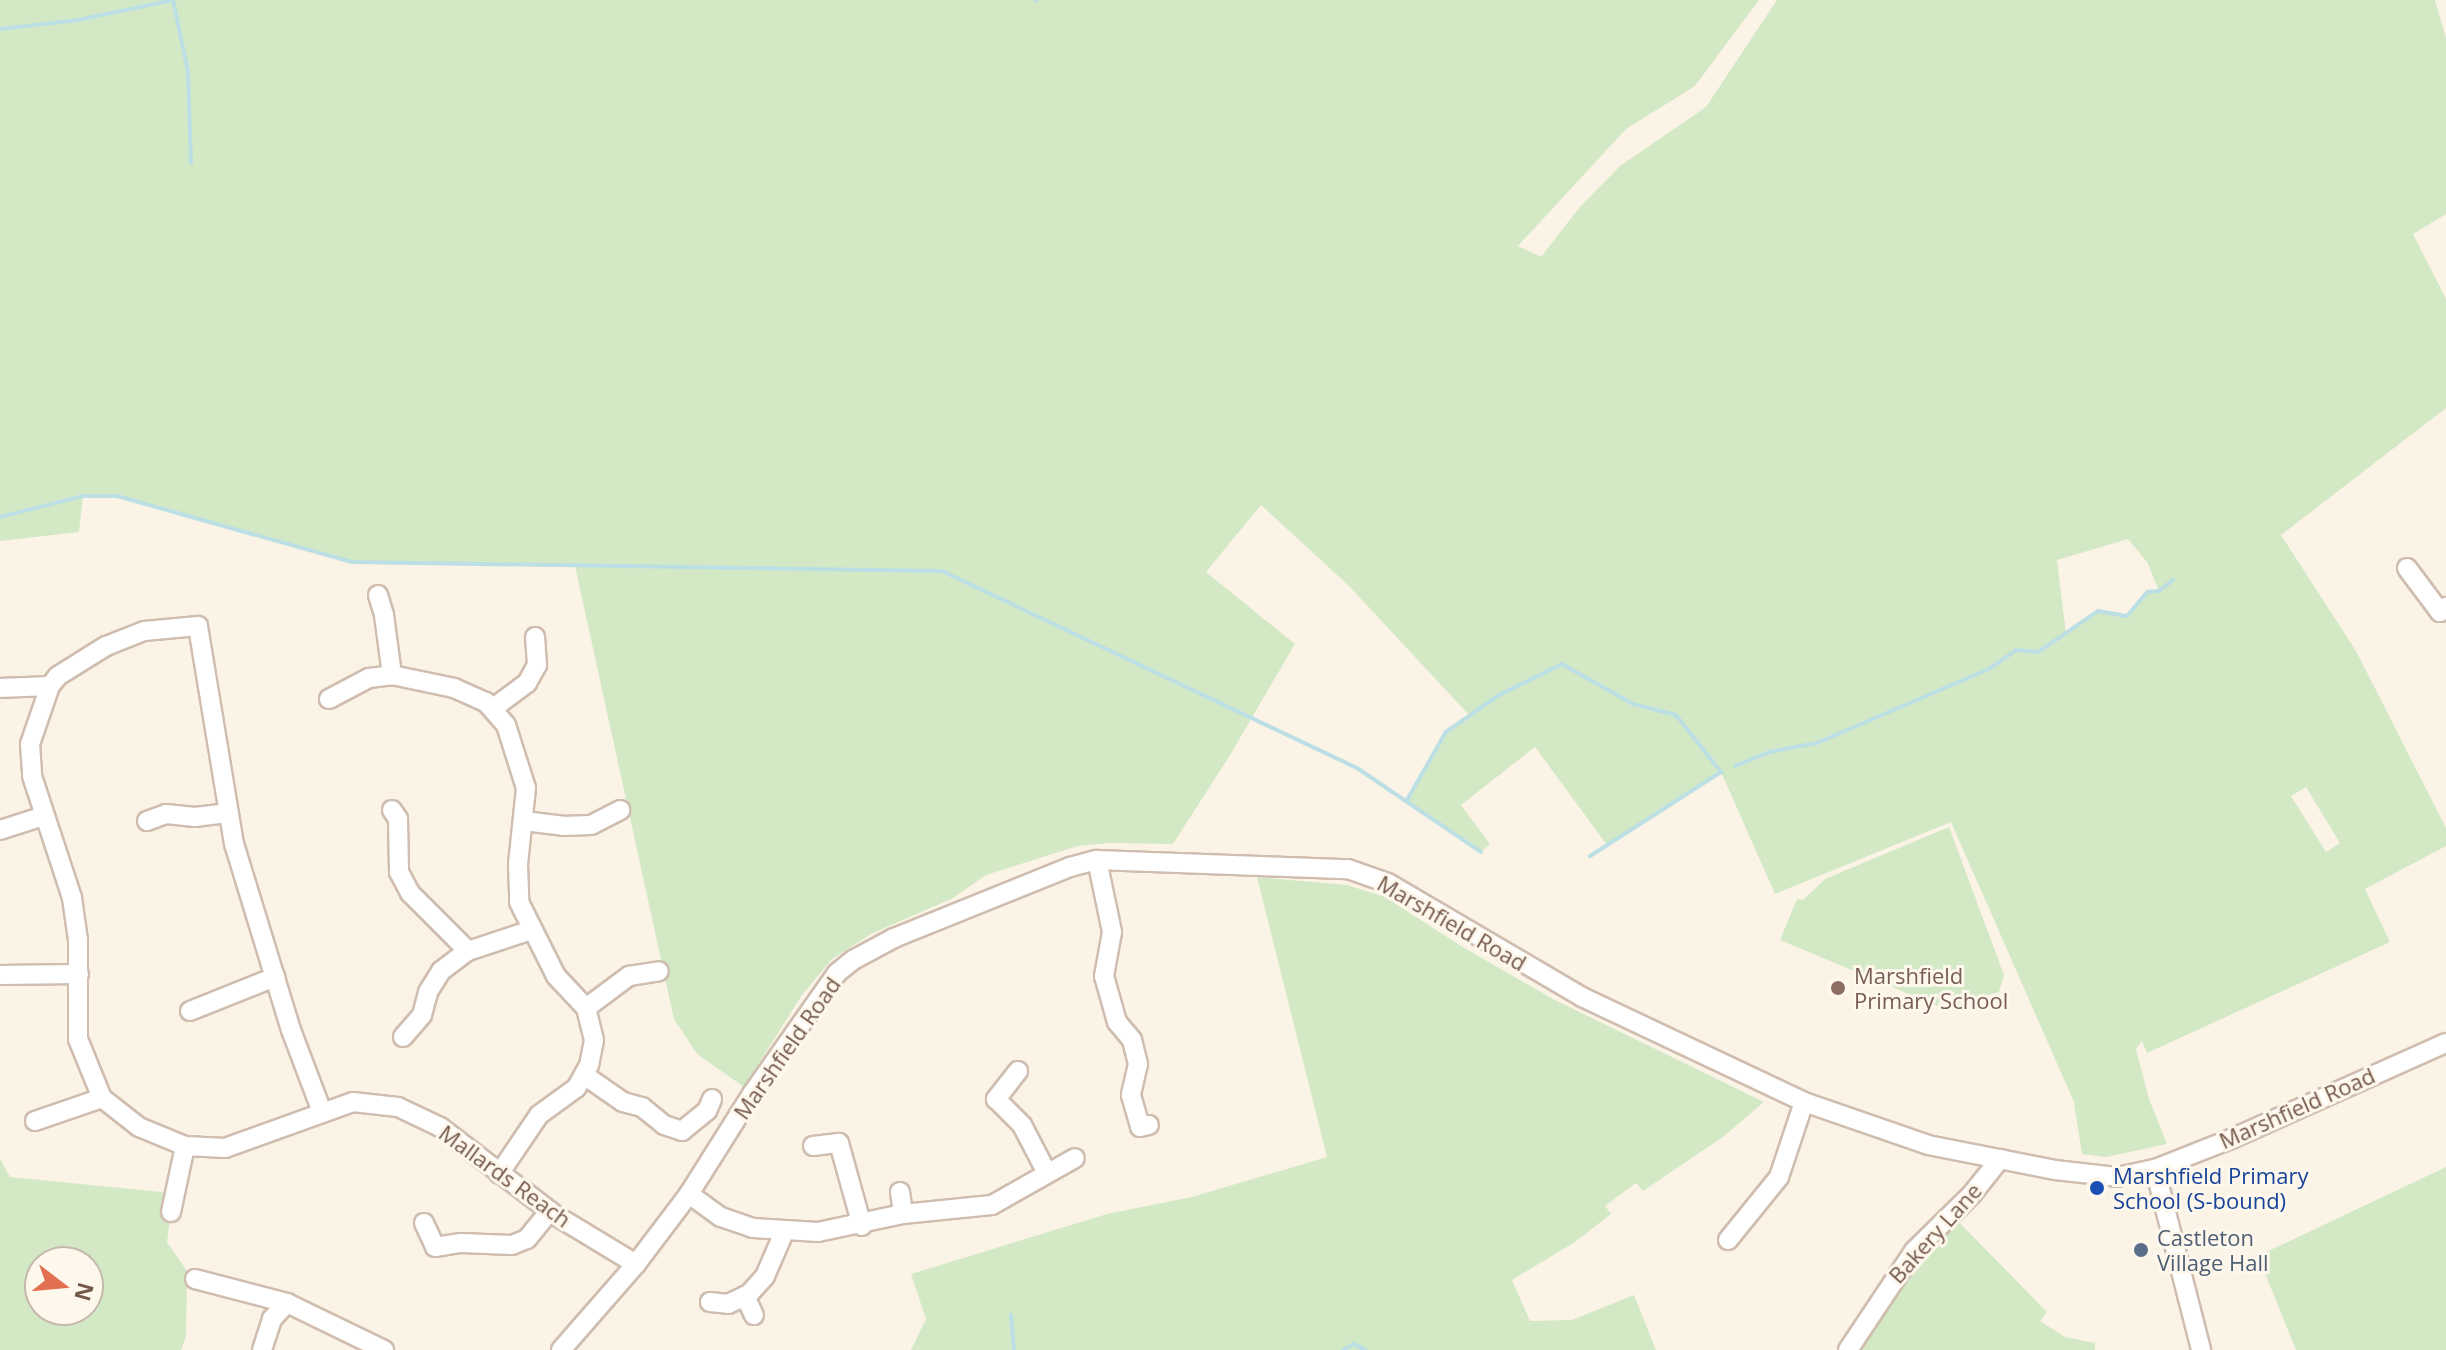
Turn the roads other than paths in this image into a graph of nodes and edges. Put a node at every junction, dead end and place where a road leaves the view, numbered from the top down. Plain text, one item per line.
1 (2407, 568) dead end
2 (378, 595) dead end
3 (2446, 607) edge
4 (535, 637) dead end
5 (392, 675) junction
6 (50, 686) junction
7 (0, 688) edge
8 (329, 699) dead end
9 (492, 709) junction
10 (392, 810) dead end
11 (620, 810) dead end
12 (229, 813) junction
13 (44, 816) junction
14 (147, 821) dead end
15 (524, 821) junction
16 (0, 830) edge
17 (419, 836) dead end
18 (399, 839) junction
19 (1097, 860) junction
20 (531, 930) junction
21 (468, 951) junction
22 (659, 971) dead end
23 (79, 974) junction
24 (0, 975) edge
25 (275, 977) junction
26 (586, 1008) junction
27 (190, 1011) dead end
28 (403, 1037) dead end
29 (2446, 1043) edge
30 (1018, 1071) dead end
31 (584, 1075) junction
32 (102, 1098) junction
33 (712, 1099) dead end
34 (1804, 1102) junction
35 (322, 1112) junction
36 (35, 1121) dead end
37 (1149, 1125) dead end
38 (185, 1146) junction
39 (813, 1146) dead end
40 (1075, 1158) dead end
41 (2000, 1159) junction
42 (2155, 1169) junction
43 (1047, 1173) junction
44 (499, 1174) junction
45 (900, 1192) dead end
46 (689, 1194) junction
47 (550, 1211) junction
48 (171, 1212) dead end
49 (903, 1214) junction
50 (424, 1223) dead end
51 (862, 1226) junction
52 (785, 1230) junction
53 (1728, 1240) dead end
54 (636, 1264) junction
55 (195, 1279) dead end
56 (745, 1296) junction
57 (710, 1302) dead end
58 (287, 1303) junction
59 (754, 1315) dead end
60 (262, 1350) edge
61 (383, 1350) edge
62 (561, 1350) edge
63 (1848, 1350) edge
64 (2201, 1350) edge

1 - 3 street
2 - 5 street
4 - 9 street
5 - 8 street
5 - 9 street
6 - 7 street
6 - 12 street
6 - 13 street, Mallards Reach
9 - 15 street
10 - 18 street
11 - 15 street
12 - 14 street
12 - 25 street
13 - 16 street
13 - 23 street, Mallards Reach
15 - 20 street
17 - 18 street
18 - 21 street
19 - 34 street, Marshfield Road
19 - 37 street
19 - 46 street, Marshfield Road
20 - 21 street
20 - 26 street
21 - 28 street
22 - 26 street
23 - 24 street
23 - 32 street, Mallards Reach
25 - 27 street
25 - 35 street
26 - 31 street
29 - 42 street, Marshfield Road
30 - 43 street
31 - 33 street
31 - 44 street
32 - 36 street
32 - 38 street, Mallards Reach
34 - 41 street, Marshfield Road
34 - 53 street
35 - 38 street, Mallards Reach
35 - 44 street, Mallards Reach
38 - 48 street
39 - 51 street
40 - 43 street
41 - 42 street, Marshfield Road
41 - 63 street, Bakery Lane
42 - 64 street
43 - 49 street
44 - 47 street, Mallards Reach
45 - 49 street
46 - 52 street
46 - 54 street, Marshfield Road
47 - 50 street
47 - 54 street, Mallards Reach
49 - 51 street
51 - 52 street
52 - 56 street
54 - 62 street, Marshfield Road
55 - 58 street
56 - 57 street
56 - 59 street
58 - 60 street
58 - 61 street

